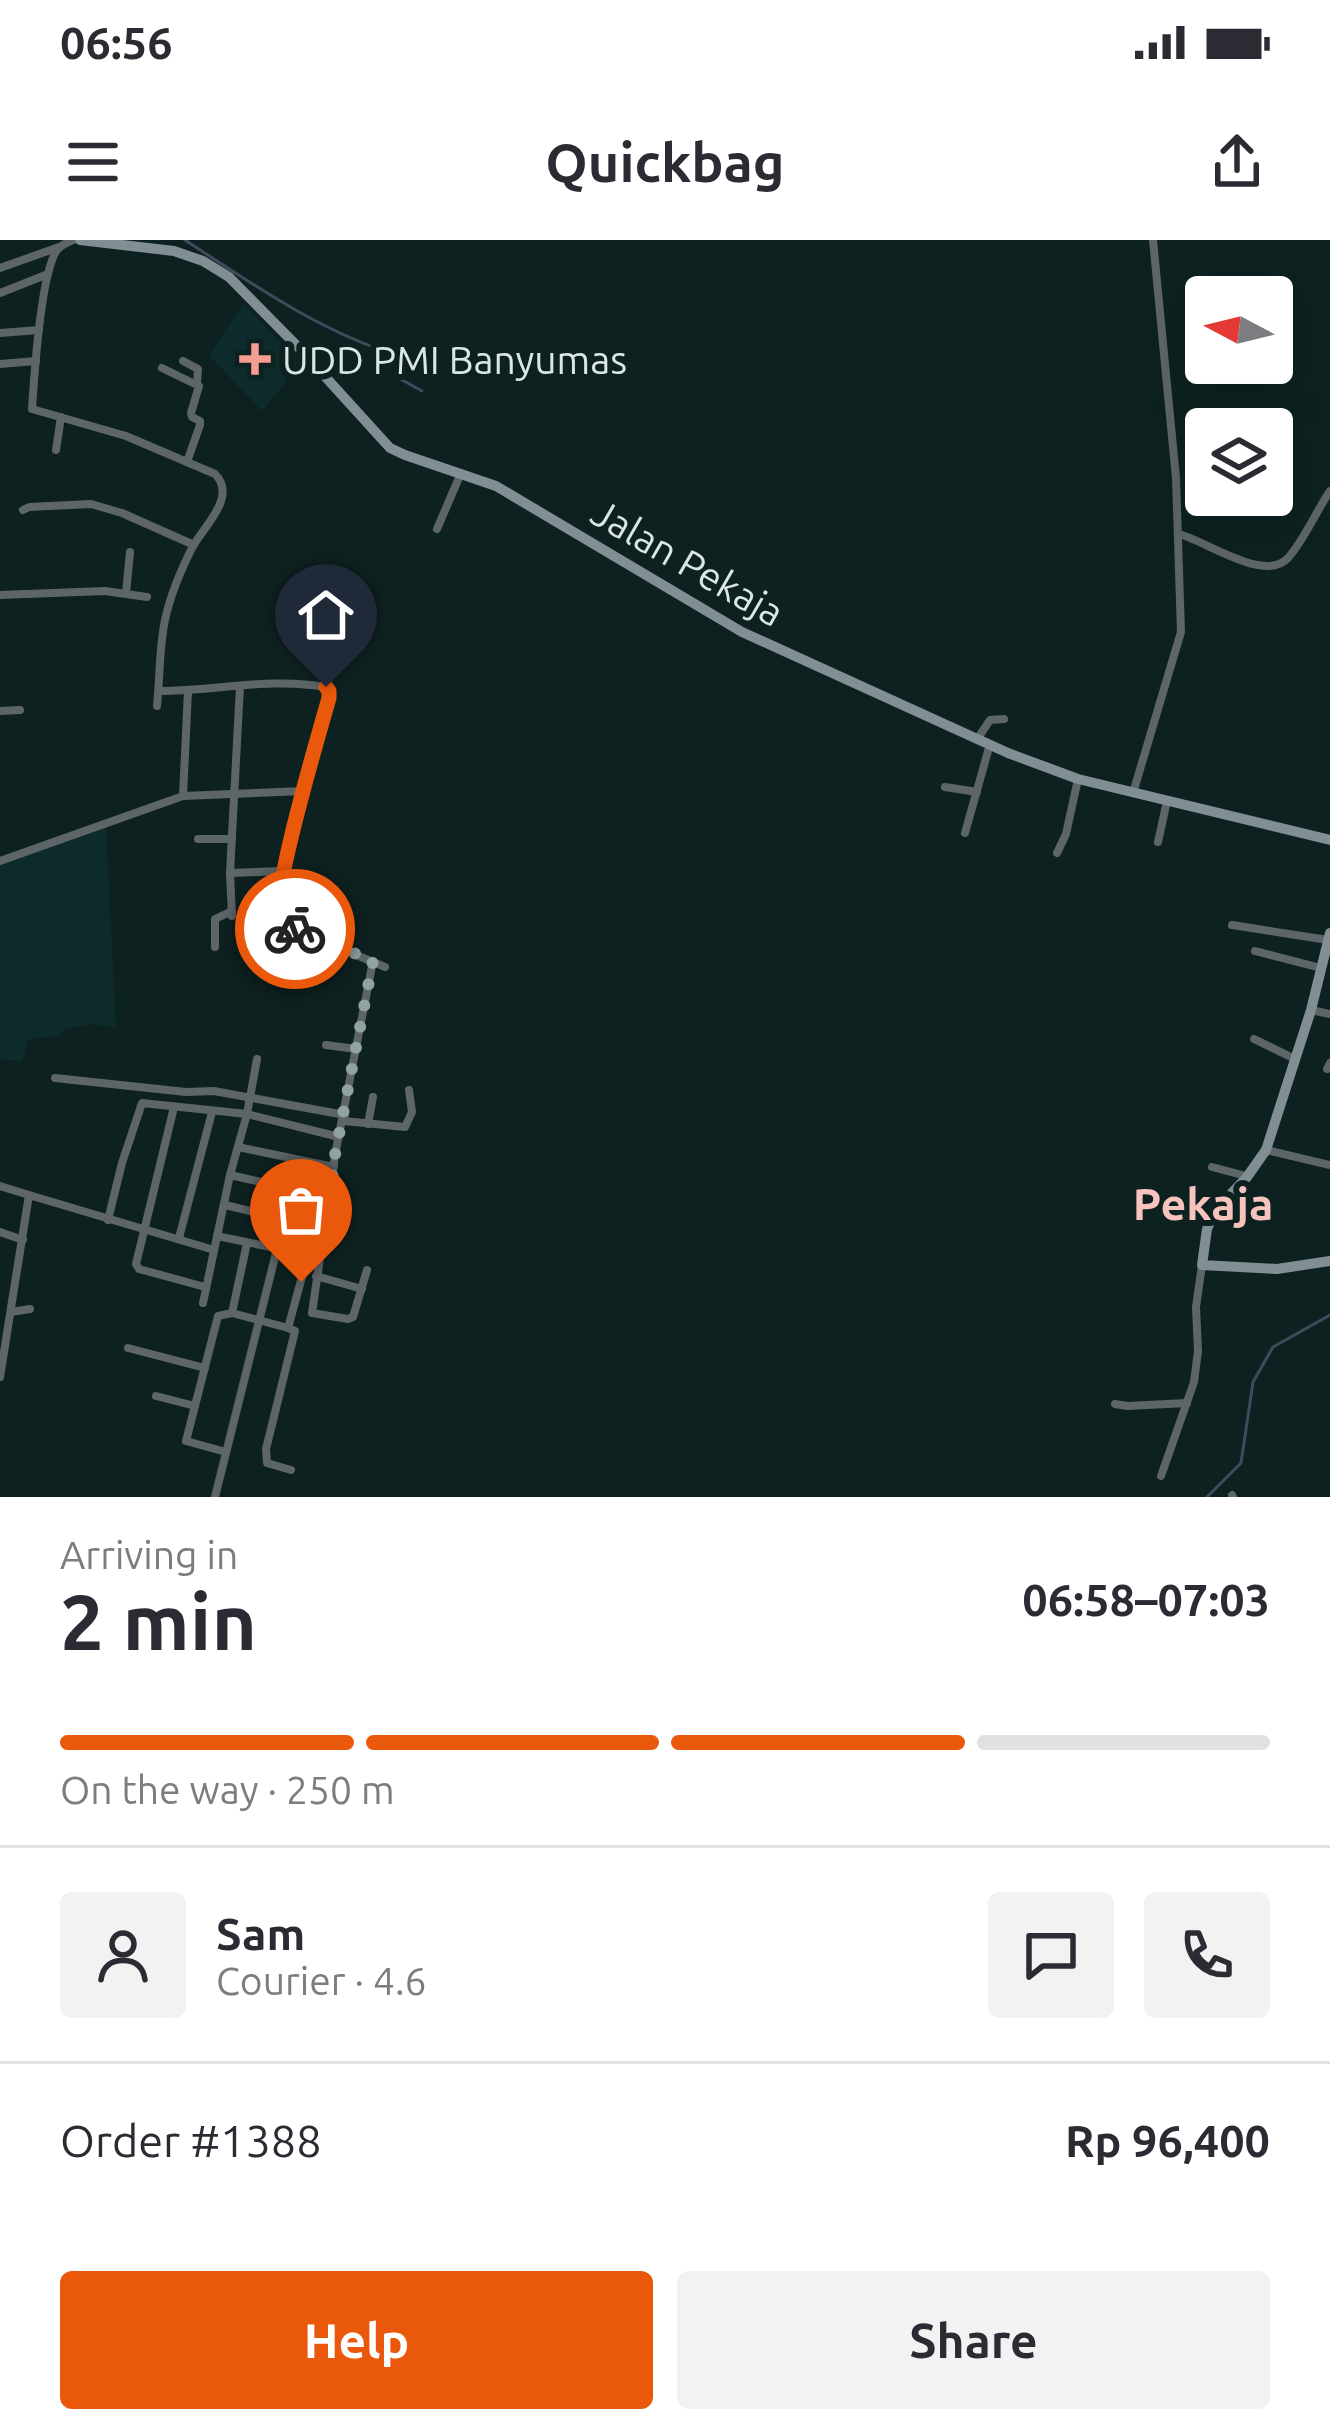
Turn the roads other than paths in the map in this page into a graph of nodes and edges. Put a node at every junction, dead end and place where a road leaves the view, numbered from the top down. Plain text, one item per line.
1 (76, 240) edge
2 (1153, 240) edge
3 (93, 241) edge
4 (59, 247) junction
5 (0, 268) edge
6 (50, 273) junction
7 (0, 293) edge
8 (39, 331) junction
9 (0, 333) edge
10 (183, 361) dead end
11 (36, 362) junction
12 (0, 364) edge
13 (162, 368) dead end
14 (197, 382) junction
15 (61, 417) junction
16 (56, 450) dead end
17 (187, 462) junction
18 (461, 472) junction
19 (1330, 491) edge
20 (23, 510) dead end
21 (437, 529) dead end
22 (1180, 534) junction
23 (194, 545) junction
24 (130, 552) dead end
25 (126, 592) junction
26 (0, 596) edge
27 (147, 597) dead end
28 (240, 686) junction
29 (159, 691) junction
30 (188, 691) junction
31 (157, 706) dead end
32 (20, 710) dead end
33 (0, 711) edge
34 (1004, 719) dead end
35 (984, 741) junction
36 (1078, 779) junction
37 (945, 787) dead end
38 (304, 790) junction
39 (977, 792) junction
40 (1133, 793) junction
41 (233, 794) junction
42 (183, 796) junction
43 (1167, 801) junction
44 (965, 833) dead end
45 (198, 839) dead end
46 (232, 839) junction
47 (1330, 840) edge
48 (1158, 842) dead end
49 (1057, 854) dead end
50 (0, 861) edge
51 (230, 872) junction
52 (285, 872) junction
53 (1232, 925) dead end
54 (1329, 936) edge
55 (214, 947) dead end
56 (1255, 951) dead end
57 (373, 961) junction
58 (385, 968) dead end
59 (1322, 968) junction
60 (1311, 1010) junction
61 (1330, 1013) edge
62 (1254, 1040) dead end
63 (326, 1046) dead end
64 (356, 1049) junction
65 (257, 1059) dead end
66 (1295, 1059) junction
67 (55, 1078) dead end
68 (409, 1090) dead end
69 (251, 1096) junction
70 (373, 1097) dead end
71 (174, 1107) junction
72 (212, 1112) junction
73 (247, 1114) junction
74 (344, 1118) junction
75 (368, 1124) junction
76 (339, 1137) junction
77 (238, 1147) junction
78 (1266, 1150) junction
79 (1330, 1166) edge
80 (334, 1167) junction
81 (1212, 1167) dead end
82 (230, 1175) junction
83 (1247, 1177) junction
84 (0, 1186) edge
85 (29, 1195) junction
86 (331, 1198) junction
87 (1169, 1198) dead end
88 (112, 1203) junction
89 (225, 1205) junction
90 (1215, 1211) junction
91 (94, 1212) junction
92 (108, 1220) junction
93 (326, 1228) junction
94 (143, 1230) junction
95 (0, 1232) edge
96 (217, 1236) junction
97 (179, 1238) junction
98 (23, 1240) junction
99 (247, 1243) junction
100 (278, 1249) junction
101 (214, 1250) junction
102 (308, 1255) junction
103 (319, 1257) junction
104 (1330, 1261) edge
105 (1202, 1265) junction
106 (367, 1270) dead end
107 (316, 1276) junction
108 (205, 1287) junction
109 (362, 1289) junction
110 (203, 1303) dead end
111 (293, 1309) junction
112 (30, 1310) dead end
113 (11, 1312) junction
114 (232, 1313) junction
115 (312, 1313) junction
116 (261, 1320) junction
117 (288, 1328) junction
118 (128, 1348) dead end
119 (205, 1368) junction
120 (0, 1377) edge
121 (156, 1396) dead end
122 (1187, 1403) junction
123 (1115, 1404) dead end
124 (195, 1406) junction
125 (226, 1453) junction
126 (291, 1470) dead end
127 (1161, 1476) dead end
128 (215, 1497) edge

1 - 3 street, Jalan Pekaja
1 - 4 street
2 - 22 street
3 - 18 street, Jalan Pekaja
4 - 5 street
4 - 6 street
6 - 7 street
6 - 8 street
8 - 9 street
8 - 11 street
10 - 14 street
11 - 12 street
11 - 15 street
13 - 14 street
14 - 17 street
15 - 16 street
15 - 17 street
17 - 23 street
18 - 21 street
18 - 35 street, Jalan Pekaja
19 - 22 street
20 - 23 street
22 - 40 street
23 - 29 street
24 - 25 street
25 - 26 street
25 - 27 street
28 - 30 street
28 - 38 street
28 - 41 street
29 - 30 street
29 - 31 street
30 - 42 street
32 - 33 street
34 - 35 street
35 - 36 street, Jalan Pekaja
35 - 39 street
36 - 40 street, Jalan Pekaja
36 - 49 street
37 - 39 street
38 - 41 street
38 - 52 street
39 - 44 street
40 - 43 street, Jalan Pekaja
41 - 42 street
41 - 46 street
42 - 50 street
43 - 47 street, Jalan Pekaja
43 - 48 street
45 - 46 street
46 - 51 street
51 - 52 street
51 - 55 street
52 - 57 street
53 - 54 street
54 - 59 street
56 - 59 street
57 - 58 street
57 - 64 street
59 - 60 street
60 - 61 street
60 - 66 street
62 - 66 street
63 - 64 street
64 - 74 street
65 - 69 street
66 - 78 street
67 - 69 street
68 - 75 street
69 - 73 street
69 - 74 street
70 - 75 street
71 - 72 street
71 - 88 street
71 - 94 street
72 - 73 street
72 - 97 street
73 - 76 street
73 - 77 street
74 - 75 street
74 - 76 street
76 - 80 street
77 - 80 street
77 - 82 street
78 - 79 street
78 - 83 street
80 - 86 street
81 - 83 street
82 - 86 street
82 - 89 street
83 - 90 street
84 - 85 street
85 - 91 street
85 - 98 street
86 - 93 street
87 - 90 street
88 - 91 street
88 - 92 street
89 - 93 street
89 - 96 street
90 - 105 street
91 - 92 street
92 - 94 street
93 - 103 street
94 - 97 street
94 - 108 street
95 - 98 street
96 - 99 street
96 - 101 street
97 - 101 street
98 - 113 street
99 - 100 street
99 - 114 street
100 - 102 street
100 - 116 street
101 - 108 street
102 - 103 street
102 - 111 street
103 - 107 street
104 - 105 street
105 - 122 street
106 - 109 street
107 - 109 street
107 - 115 street
108 - 110 street
109 - 115 street
111 - 115 street
111 - 117 street
112 - 113 street
113 - 120 street
114 - 116 street
114 - 119 street
116 - 117 street
116 - 125 street
117 - 126 street
118 - 119 street
119 - 124 street
121 - 124 street
122 - 123 street
122 - 127 street
124 - 125 street
125 - 128 street

